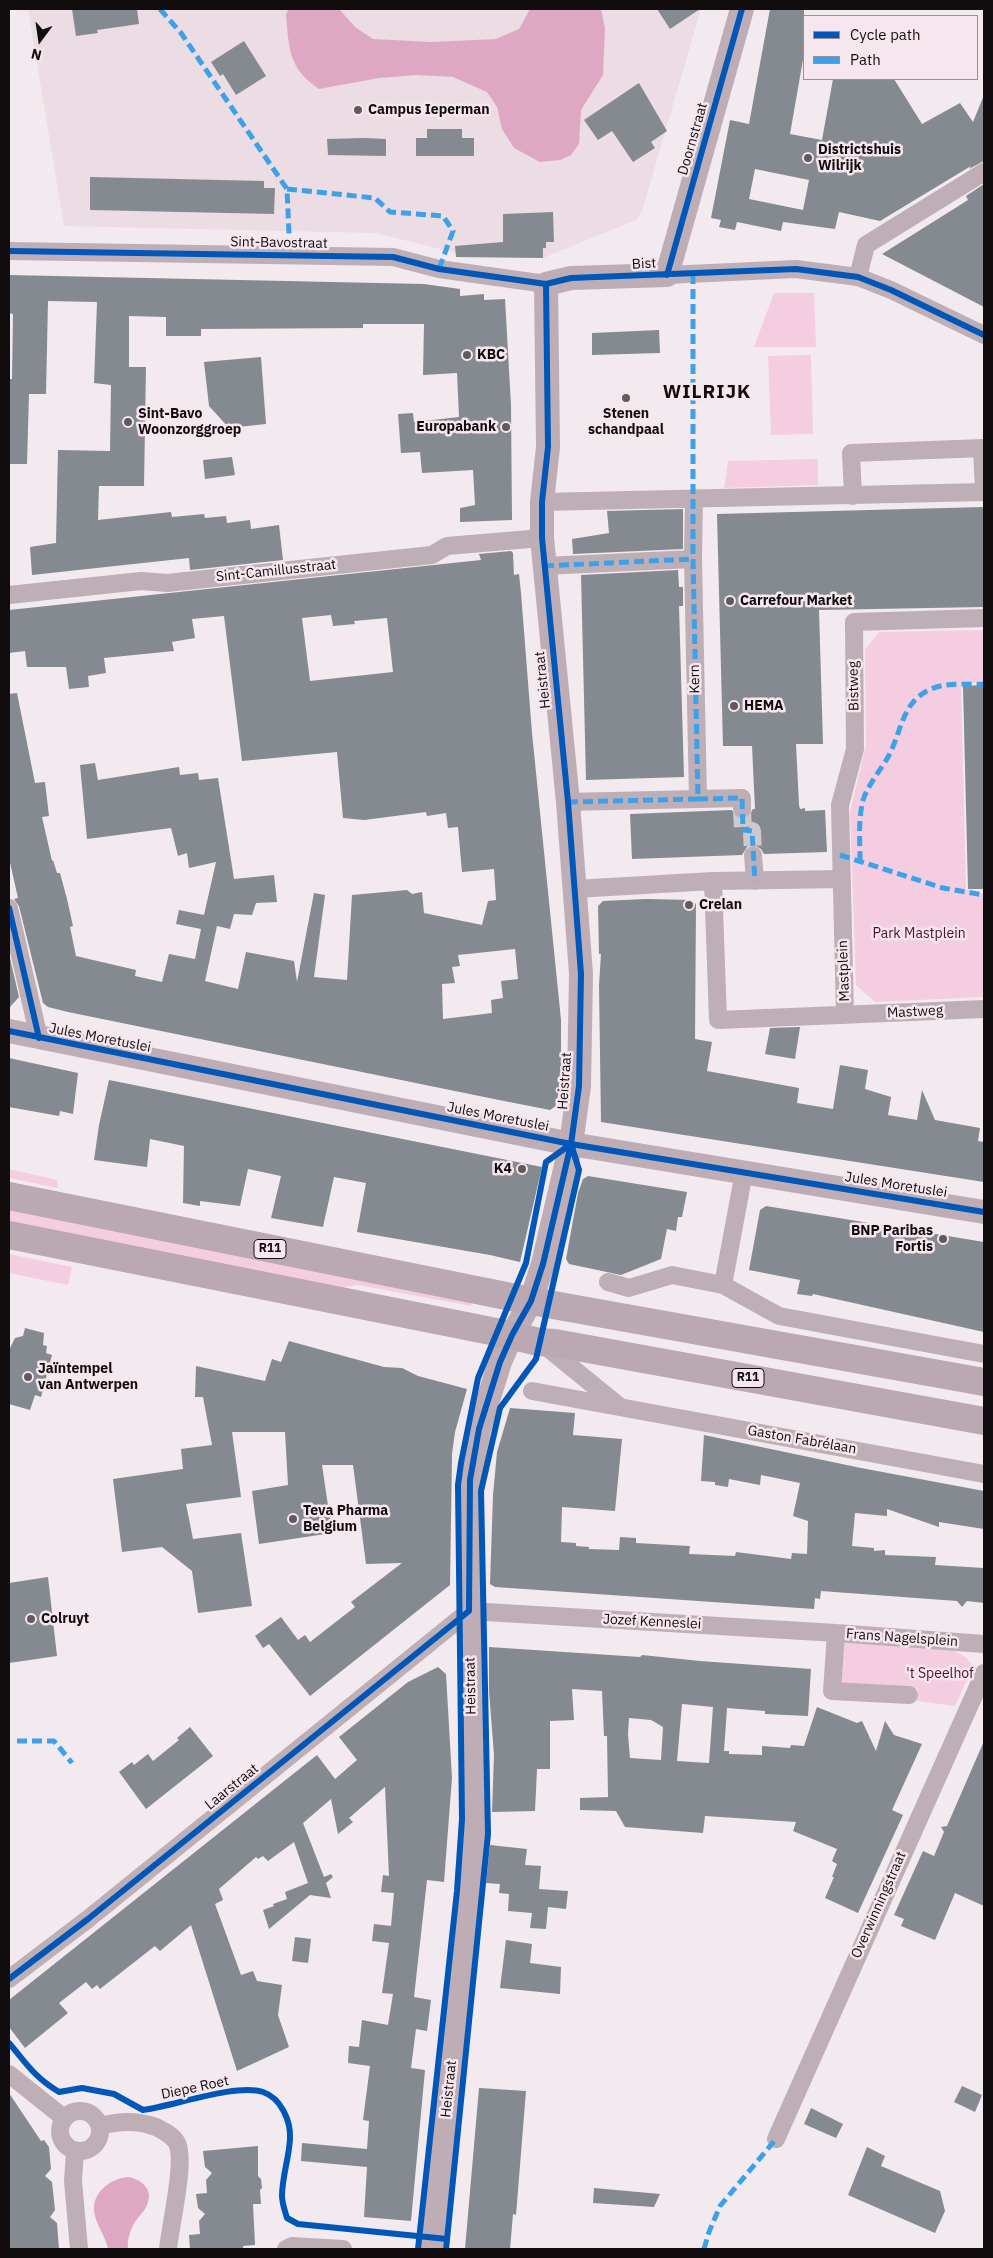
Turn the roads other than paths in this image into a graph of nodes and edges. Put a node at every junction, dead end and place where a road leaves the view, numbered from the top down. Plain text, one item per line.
1 (742, 9) edge
2 (984, 172) edge
3 (9, 251) edge
4 (667, 275) junction
5 (858, 277) junction
6 (546, 284) junction
7 (984, 335) edge
8 (983, 448) edge
9 (853, 496) junction
10 (694, 498) junction
11 (542, 502) junction
12 (542, 538) junction
13 (693, 559) junction
14 (544, 566) junction
15 (9, 595) edge
16 (984, 618) edge
17 (698, 799) junction
18 (568, 802) junction
19 (742, 809) tunnel mouth
20 (753, 855) tunnel mouth
21 (840, 879) junction
22 (713, 881) junction
23 (754, 881) junction
24 (575, 889) junction
25 (9, 908) edge
26 (984, 1009) edge
27 (845, 1015) junction
28 (9, 1032) edge
29 (39, 1038) junction
30 (571, 1144) junction
31 (744, 1172) junction
32 (9, 1196) edge
33 (984, 1212) edge
34 (9, 1235) edge
35 (608, 1282) dead end
36 (723, 1285) junction
37 (531, 1301) junction
38 (512, 1335) junction
39 (539, 1342) junction
40 (984, 1354) edge
41 (984, 1382) edge
42 (532, 1391) dead end
43 (620, 1407) junction
44 (984, 1421) edge
45 (984, 1474) edge
46 (469, 1612) junction
47 (836, 1633) junction
48 (984, 1644) edge
49 (982, 1684) edge
50 (909, 1695) dead end
51 (9, 1979) edge
52 (9, 2074) edge
53 (64, 2118) junction
54 (100, 2126) junction
55 (776, 2139) dead end
56 (76, 2151) junction
57 (80, 2249) edge
58 (168, 2249) edge
59 (286, 2249) edge
60 (342, 2249) edge
61 (432, 2249) edge

1 - 4 street, Doornstraat
2 - 5 street
3 - 6 street, Sint-Bavostraat
4 - 5 street, Bist
4 - 6 street, Bist
5 - 7 street, Bist
6 - 11 street
8 - 9 street
8 - 9 street
9 - 10 street
10 - 11 street
10 - 13 street, Kern
11 - 12 street
12 - 14 street, Heistraat
12 - 15 street, Sint-Camillusstraat
13 - 14 street
13 - 17 street, Kern
14 - 18 street, Heistraat
16 - 21 street, Bistweg
17 - 18 street
17 - 19 street
18 - 24 street, Heistraat
20 - 23 street
21 - 23 street
21 - 27 street, Mastplein
22 - 23 street
22 - 24 street
22 - 27 street, Mastplein
24 - 30 street, Heistraat
25 - 29 street
26 - 27 street, Mastweg
28 - 29 street, Jules Moretuslei
29 - 30 street, Jules Moretuslei
30 - 31 street, Jules Moretuslei
30 - 37 street, Heistraat
31 - 33 street, Jules Moretuslei
31 - 36 street
32 - 37 highway, R11
34 - 38 highway, R11
35 - 36 street
36 - 40 street
37 - 38 street, Heistraat
37 - 41 highway, R11
38 - 39 highway, R11
38 - 46 street, Heistraat
39 - 43 street, Gaston Fabrélaan
39 - 44 highway, R11
42 - 43 street, Gaston Fabrélaan
43 - 45 street, Gaston Fabrélaan
46 - 47 street, Jozef Kenneslei
46 - 51 street, Laarstraat
46 - 61 street, Heistraat
47 - 48 street, Frans Nagelsplein
47 - 50 street, Frans Nagelsplein
49 - 55 street, Overwinningstraat
52 - 53 street
53 - 54 street
53 - 56 street
54 - 56 street
54 - 58 street
56 - 57 street
59 - 60 street

